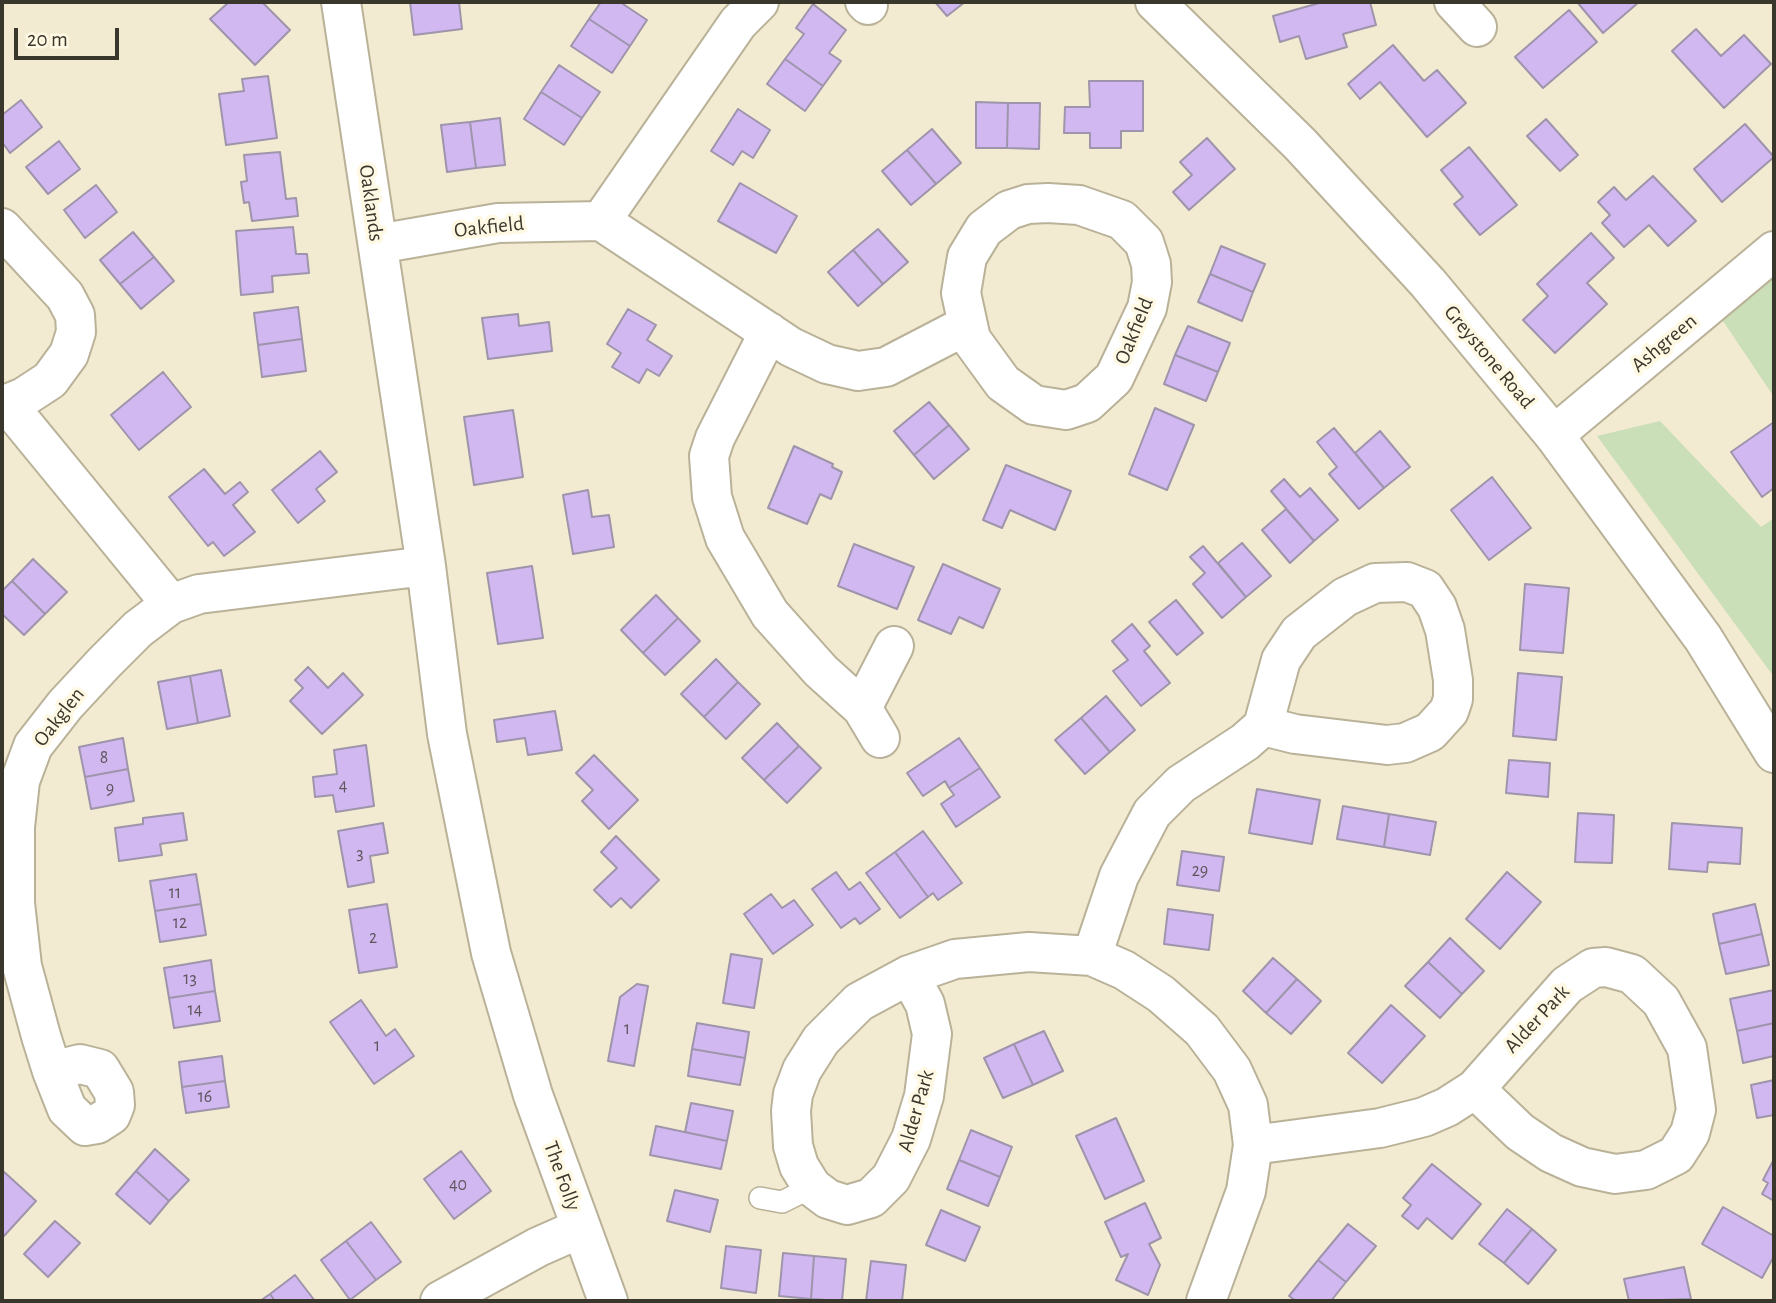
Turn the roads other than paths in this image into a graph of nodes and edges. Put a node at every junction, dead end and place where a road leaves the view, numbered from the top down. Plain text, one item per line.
1 (341, 2) edge
2 (759, 2) edge
3 (1155, 2) edge
4 (601, 222) junction
5 (2, 228) edge
6 (377, 244) junction
7 (1774, 251) edge
8 (965, 326) junction
9 (769, 332) junction
10 (5, 405) edge
11 (1554, 435) junction
12 (426, 566) junction
13 (171, 604) junction
14 (894, 646) dead end
15 (1263, 726) junction
16 (1774, 752) edge
17 (1092, 956) junction
18 (909, 975) junction
19 (52, 1071) dead end
20 (1475, 1089) junction
21 (1253, 1144) junction
22 (812, 1187) junction
23 (760, 1198) dead end
24 (581, 1228) junction
25 (440, 1301) edge
26 (608, 1301) edge
27 (1206, 1301) edge

1 - 6 street, Oaklands
2 - 4 street
3 - 11 street, Greystone Road
4 - 6 street, Oakfield
4 - 9 street
5 - 10 street
6 - 12 street, Oaklands
7 - 11 street, Ashgreen
8 - 8 street, Oakfield
8 - 9 street
9 - 14 street
10 - 13 street
11 - 16 street, Greystone Road
12 - 13 street, Oakglen
12 - 24 street, The Folly
13 - 19 street, Oakglen
15 - 15 street
15 - 17 street
17 - 18 street
17 - 21 street
18 - 22 street
18 - 22 street, Alder Park
20 - 20 street, Alder Park
20 - 21 street, Alder Park
21 - 27 street
22 - 23 lane
24 - 25 street
24 - 26 street, The Folly

